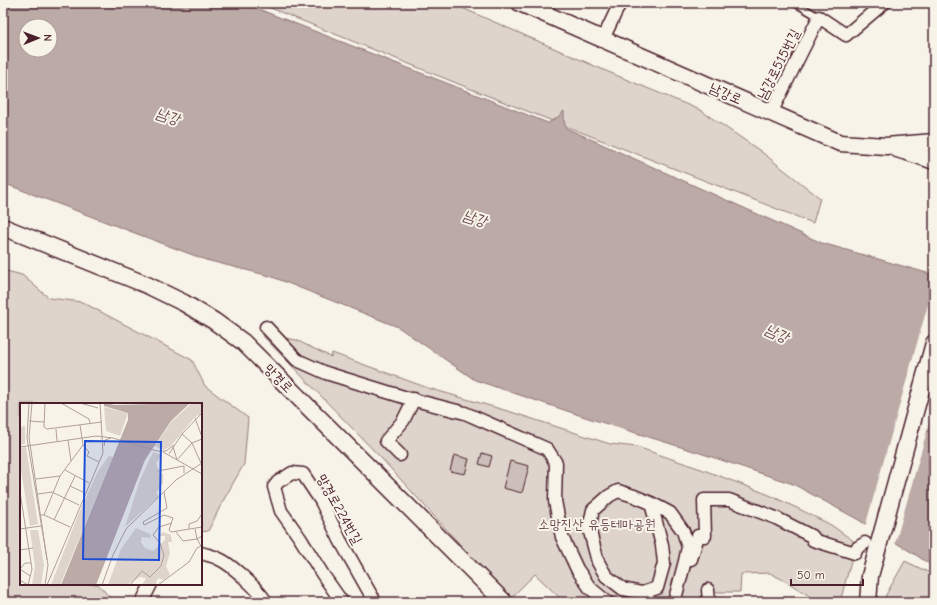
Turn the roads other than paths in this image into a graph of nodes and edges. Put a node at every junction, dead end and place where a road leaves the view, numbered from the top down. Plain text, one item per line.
1 (620, 3) edge
2 (795, 3) edge
3 (884, 3) edge
4 (524, 4) edge
5 (819, 17) junction
6 (603, 40) junction
7 (771, 113) junction
8 (934, 142) edge
9 (886, 146) junction
10 (934, 161) edge
11 (3, 227) edge
12 (266, 327) dead end
13 (934, 343) edge
14 (414, 399) junction
15 (400, 455) dead end
16 (651, 503) junction
17 (865, 543) dead end
18 (202, 553) edge
19 (870, 576) junction
20 (150, 585) edge
21 (672, 600) edge
22 (142, 602) edge
23 (266, 602) edge
24 (342, 602) edge
25 (375, 602) edge
26 (504, 602) edge
27 (607, 602) edge
28 (863, 602) edge
29 (868, 602) edge

1 - 6 street
2 - 5 lane
3 - 5 street
4 - 6 street, 남강로
5 - 7 street, 남강로515번길
6 - 7 street, 남강로
7 - 9 street, 남강로
8 - 9 street, 남강로
9 - 10 street
11 - 26 street, 망경로
12 - 14 street
13 - 19 street
14 - 15 street
14 - 27 street
16 - 16 street
16 - 21 street
17 - 21 street
18 - 23 street
19 - 28 street
19 - 29 street
20 - 22 street
24 - 25 street, 망경로224번길

